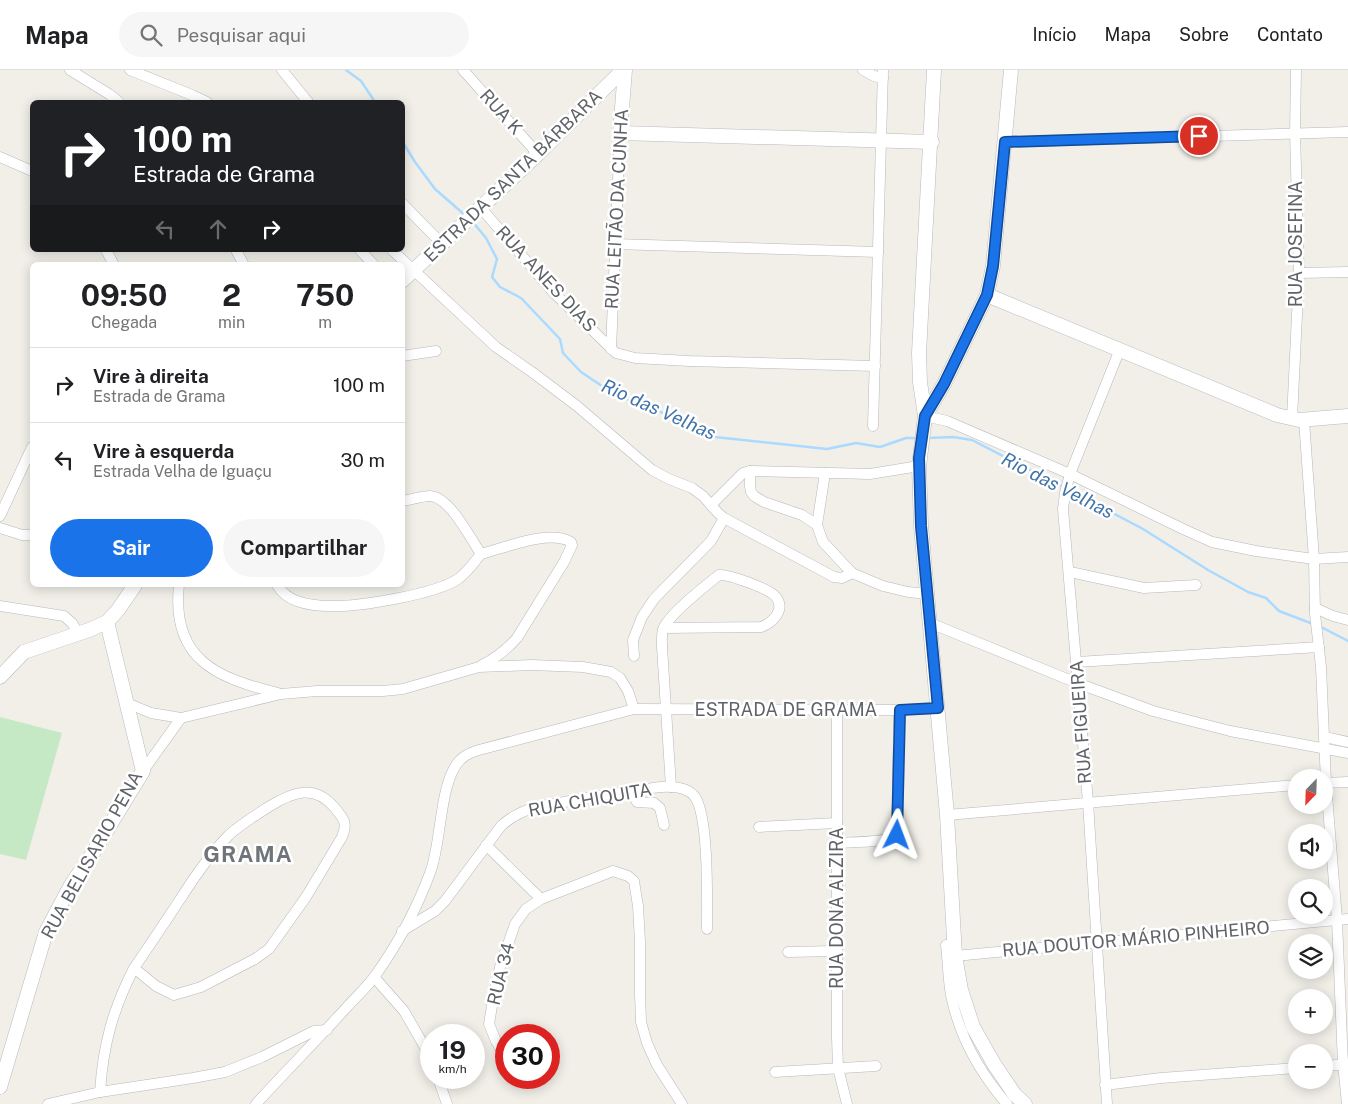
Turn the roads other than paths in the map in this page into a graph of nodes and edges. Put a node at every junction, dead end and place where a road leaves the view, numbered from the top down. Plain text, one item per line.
1 (70, 70) edge
2 (130, 70) edge
3 (282, 70) edge
4 (463, 70) edge
5 (624, 70) edge
6 (864, 70) edge
7 (934, 70) edge
8 (1011, 70) edge
9 (1296, 70) edge
10 (883, 74) edge
11 (116, 100) edge
12 (203, 100) edge
13 (306, 100) edge
14 (1348, 132) edge
15 (620, 133) junction
16 (1295, 133) junction
17 (880, 140) junction
18 (932, 142) junction
19 (1005, 142) junction
20 (538, 154) junction
21 (0, 157) edge
22 (30, 170) edge
23 (405, 206) edge
24 (480, 210) junction
25 (442, 244) junction
26 (614, 244) junction
27 (362, 252) edge
28 (394, 252) edge
29 (878, 252) junction
30 (371, 262) edge
31 (405, 262) edge
32 (405, 262) edge
33 (413, 270) junction
34 (1348, 272) edge
35 (1299, 273) junction
36 (405, 278) edge
37 (987, 295) junction
38 (611, 349) junction
39 (1120, 350) junction
40 (436, 351) dead end
41 (405, 356) edge
42 (875, 366) junction
43 (920, 382) junction
44 (944, 384) junction
45 (1348, 416) edge
46 (1298, 419) junction
47 (924, 421) junction
48 (873, 426) dead end
49 (30, 451) edge
50 (919, 466) junction
51 (750, 471) junction
52 (825, 473) junction
53 (1069, 476) junction
54 (405, 500) edge
55 (711, 505) junction
56 (0, 516) edge
57 (724, 518) junction
58 (817, 525) junction
59 (0, 528) edge
60 (30, 535) edge
61 (481, 554) junction
62 (1348, 557) edge
63 (1314, 559) junction
64 (1070, 572) junction
65 (852, 573) junction
66 (1196, 585) dead end
67 (134, 587) edge
68 (178, 587) edge
69 (278, 587) edge
70 (928, 594) junction
71 (0, 606) edge
72 (1315, 611) junction
73 (1348, 620) edge
74 (107, 622) junction
75 (930, 623) junction
76 (664, 628) junction
77 (78, 633) junction
78 (1318, 643) junction
79 (634, 656) dead end
80 (1077, 662) junction
81 (479, 667) junction
82 (0, 678) edge
83 (1077, 683) junction
84 (281, 694) junction
85 (127, 703) junction
86 (938, 708) junction
87 (634, 709) junction
88 (665, 710) junction
89 (837, 710) junction
90 (900, 710) junction
91 (181, 718) junction
92 (1325, 737) junction
93 (1348, 742) edge
94 (1325, 749) junction
95 (1348, 753) edge
96 (1325, 769) edge
97 (143, 771) junction
98 (1348, 782) edge
99 (1333, 783) edge
100 (1288, 786) edge
101 (671, 787) junction
102 (631, 790) junction
103 (1088, 802) junction
104 (1329, 814) edge
105 (947, 815) junction
106 (837, 824) junction
107 (664, 825) dead end
108 (760, 827) dead end
109 (837, 843) junction
110 (486, 845) junction
111 (541, 899) junction
112 (1343, 920) edge
113 (707, 929) dead end
114 (401, 932) junction
115 (1096, 943) junction
116 (950, 951) junction
117 (788, 952) dead end
118 (836, 952) junction
119 (134, 968) junction
120 (374, 977) junction
121 (327, 1030) junction
122 (495, 1038) edge
123 (420, 1039) edge
124 (1346, 1064) edge
125 (1333, 1065) edge
126 (876, 1066) dead end
127 (838, 1068) junction
128 (1288, 1069) edge
129 (775, 1072) dead end
130 (1105, 1085) junction
131 (0, 1087) edge
132 (442, 1089) edge
133 (100, 1092) junction
134 (48, 1104) edge
135 (256, 1104) edge
136 (447, 1104) edge
137 (682, 1104) edge
138 (848, 1104) edge
139 (1006, 1104) edge
140 (1025, 1104) edge
141 (1107, 1104) edge
142 (1347, 1104) edge

1 - 11 street
2 - 12 street
3 - 13 street
4 - 20 street, RUA K
5 - 15 street, RUA LEITÃO DA CUNHA
5 - 20 street, ESTRADA SANTA BÁRBARA
6 - 10 street
7 - 18 street
8 - 19 street
9 - 16 street, RUA JOSEFINA
10 - 17 street
14 - 16 street
15 - 17 street
15 - 26 street, RUA LEITÃO DA CUNHA
16 - 19 street
16 - 35 street, RUA JOSEFINA
17 - 18 street
17 - 29 street
18 - 43 street
19 - 37 street
20 - 24 street, ESTRADA SANTA BÁRBARA
21 - 22 street
23 - 25 street
24 - 25 street, ESTRADA SANTA BÁRBARA
24 - 38 street, RUA ANES DIAS
25 - 33 street, ESTRADA SANTA BÁRBARA
26 - 29 street
26 - 38 street, RUA LEITÃO DA CUNHA
27 - 30 street
28 - 31 street
29 - 42 street
32 - 33 street
33 - 36 street, ESTRADA SANTA BÁRBARA
33 - 55 street
34 - 35 street
35 - 46 street, RUA JOSEFINA
37 - 39 street
37 - 44 street
38 - 42 street
39 - 46 street
39 - 53 street, RUA FIGUEIRA
40 - 41 street
42 - 48 street
43 - 44 street
43 - 47 street
44 - 47 street
45 - 46 street
46 - 63 street, RUA JOSEFINA
47 - 50 street
47 - 53 street
49 - 56 street
50 - 52 street
50 - 70 street
51 - 52 street
51 - 55 street
51 - 58 street
52 - 58 street
53 - 63 street
53 - 64 street, RUA FIGUEIRA
54 - 61 street
55 - 57 street
57 - 65 street
57 - 79 street
58 - 65 street
59 - 60 street
61 - 69 street
61 - 81 street
62 - 63 street
63 - 72 street, RUA JOSEFINA
64 - 66 street
64 - 80 street, RUA FIGUEIRA
65 - 70 street
67 - 74 street
68 - 84 street
70 - 75 street
71 - 77 street
72 - 73 street
72 - 78 street, RUA JOSEFINA
74 - 77 street
74 - 85 street, RUA BELISARIO PENA
75 - 83 street
75 - 86 street
76 - 76 street
76 - 88 street
77 - 82 street
78 - 80 street
78 - 92 street, RUA JOSEFINA
80 - 83 street, RUA FIGUEIRA
81 - 84 street
81 - 87 street
83 - 94 street
83 - 103 street, RUA FIGUEIRA
84 - 91 street
85 - 91 street
85 - 97 street, RUA BELISARIO PENA
86 - 90 street, ESTRADA DE GRAMA
86 - 105 street
87 - 88 street, ESTRADA DE GRAMA
87 - 114 street, ESTRADA DE GRAMA
88 - 89 street, ESTRADA DE GRAMA
88 - 101 street
89 - 90 street, ESTRADA DE GRAMA
89 - 106 street, RUA DONA ALZIRA
90 - 109 street
91 - 97 street
92 - 93 street
92 - 94 street, RUA JOSEFINA
94 - 95 street
94 - 96 street, RUA JOSEFINA
97 - 131 street, RUA BELISARIO PENA
98 - 99 street
100 - 103 street
101 - 102 street, RUA CHIQUITA
101 - 113 street, RUA CHIQUITA
102 - 107 street
102 - 110 street, RUA CHIQUITA
103 - 105 street
103 - 115 street, RUA FIGUEIRA
104 - 112 street, RUA JOSEFINA
105 - 116 street
106 - 108 street
106 - 109 street, RUA DONA ALZIRA
109 - 118 street, RUA DONA ALZIRA
110 - 111 street
110 - 114 street, RUA CHIQUITA
111 - 122 street, RUA 34
111 - 137 street, RUA 34
112 - 115 street, RUA DOUTOR MÁRIO PINHEIRO
112 - 124 street, RUA JOSEFINA
114 - 120 street, ESTRADA DE GRAMA
115 - 116 street, RUA DOUTOR MÁRIO PINHEIRO
115 - 130 street, RUA FIGUEIRA
116 - 139 street
116 - 140 street
117 - 118 street
118 - 127 street, RUA DONA ALZIRA
119 - 119 street
119 - 133 street
120 - 121 street, ESTRADA DE GRAMA
120 - 123 street
121 - 133 street
121 - 135 street, ESTRADA DE GRAMA
124 - 125 street
124 - 142 street, RUA JOSEFINA
126 - 127 street
127 - 129 street
127 - 138 street, RUA DONA ALZIRA
128 - 130 street
130 - 141 street, RUA FIGUEIRA
132 - 136 street
133 - 134 street

